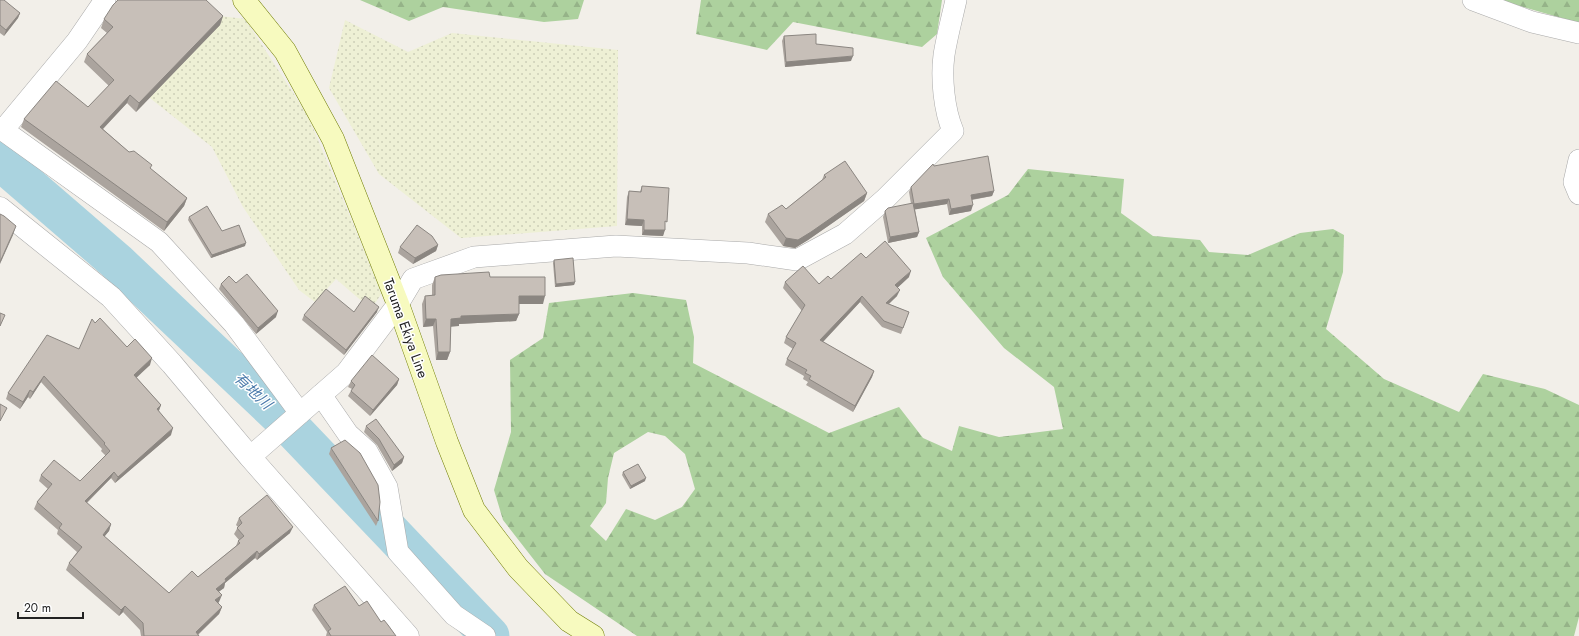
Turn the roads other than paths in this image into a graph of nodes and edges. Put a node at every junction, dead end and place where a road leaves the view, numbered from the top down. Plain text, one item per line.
1 (105, 0) edge
2 (244, 0) edge
3 (956, 0) edge
4 (1473, 0) edge
5 (1579, 33) edge
6 (2, 129) edge
7 (1579, 160) edge
8 (1579, 194) edge
9 (0, 208) edge
10 (398, 304) junction
11 (321, 394) junction
12 (300, 412) junction
13 (255, 453) junction
14 (408, 636) edge
15 (485, 636) edge
16 (593, 636) edge

1 - 6 street
2 - 10 main road, Taruma Ekiya Line
3 - 10 street
4 - 5 street
6 - 12 street
7 - 8 street
9 - 13 street
10 - 11 street
10 - 16 main road, Taruma Ekiya Line
11 - 12 street
11 - 15 street
12 - 13 street
13 - 14 street

